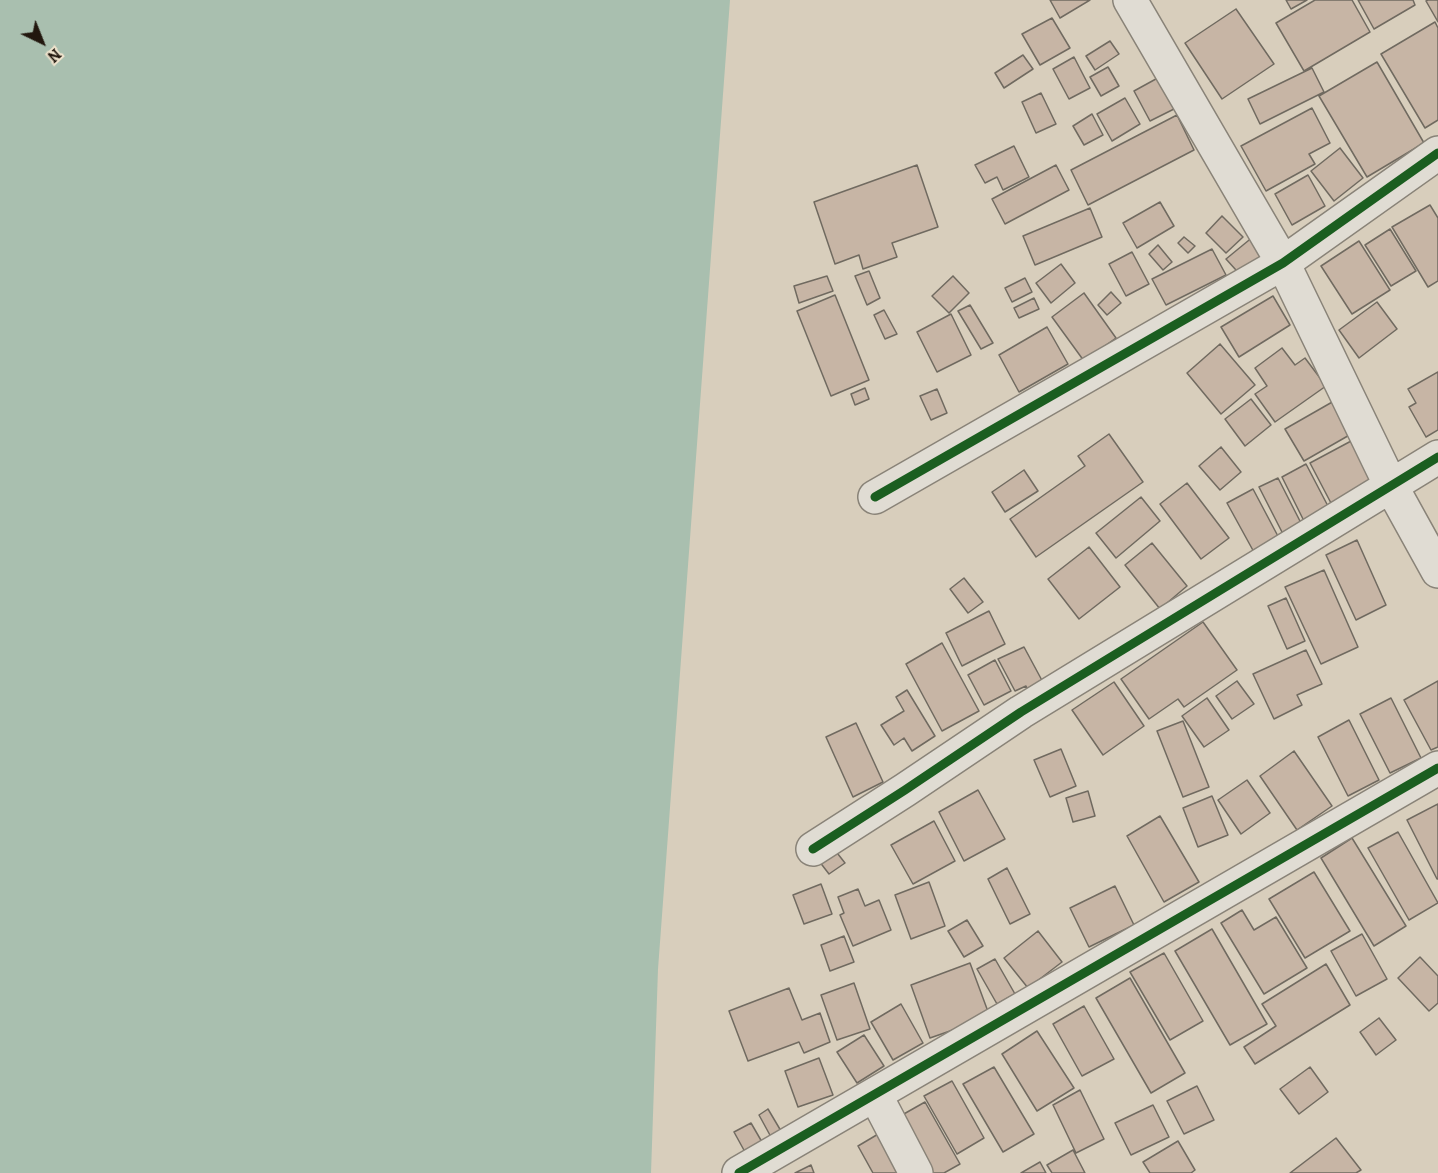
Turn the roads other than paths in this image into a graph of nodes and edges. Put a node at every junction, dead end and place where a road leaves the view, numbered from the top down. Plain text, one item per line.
1 (1130, 0) edge
2 (1438, 153) edge
3 (1283, 263) junction
4 (1438, 457) edge
5 (1391, 486) junction
6 (875, 497) dead end
7 (1438, 572) edge
8 (1438, 768) edge
9 (813, 849) dead end
10 (872, 1096) junction
11 (739, 1173) edge
12 (916, 1173) edge

1 - 3 street
2 - 3 street
3 - 5 street
3 - 6 street
4 - 5 street
5 - 7 street
5 - 9 street
8 - 10 street
10 - 11 street
10 - 12 street

